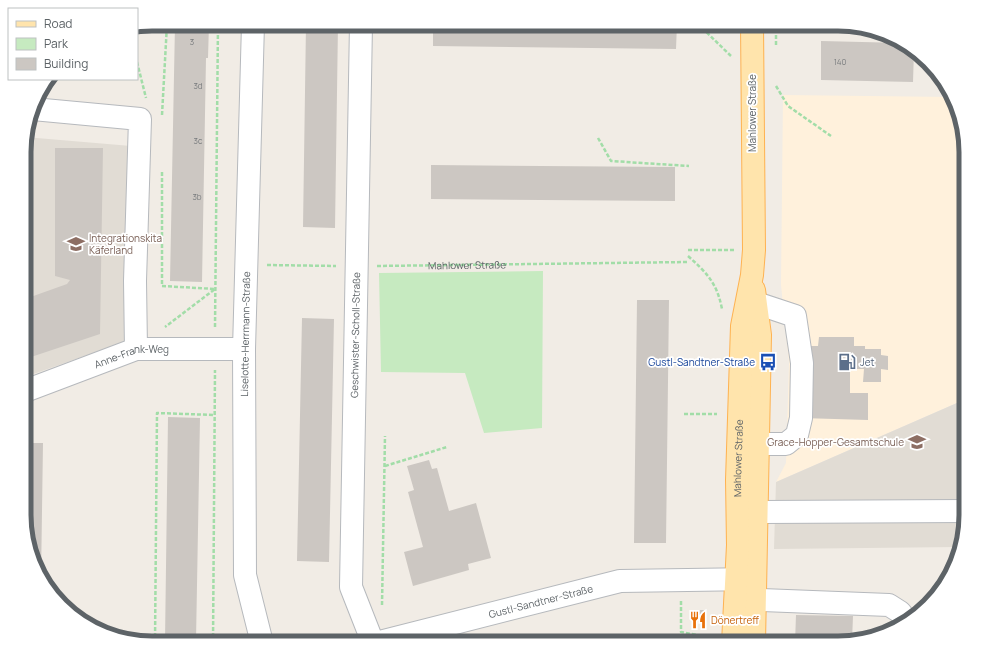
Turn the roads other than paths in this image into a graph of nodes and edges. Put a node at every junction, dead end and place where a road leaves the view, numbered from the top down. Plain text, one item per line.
1 (253, 31) edge
2 (361, 31) edge
3 (752, 31) edge
4 (38, 110) edge
5 (752, 275) junction
6 (756, 303) junction
7 (136, 349) junction
8 (244, 349) junction
9 (31, 389) edge
10 (748, 444) junction
11 (959, 511) edge
12 (756, 512) junction
13 (746, 589) junction
14 (904, 617) edge
15 (260, 636) edge
16 (371, 636) edge
17 (402, 636) edge
18 (728, 636) edge
19 (753, 636) edge

1 - 8 street, Liselotte-Herrmann-Straße
2 - 16 street, Geschwister-Scholl-Straße
3 - 5 main road, Mahlower Straße
4 - 7 street
5 - 6 main road, Mahlower Straße
5 - 10 main road, Mahlower Straße
6 - 10 main road, Mahlower Straße
6 - 10 street
7 - 8 street, Anne-Frank-Weg
7 - 9 street, Anne-Frank-Weg
8 - 15 street, Liselotte-Herrmann-Straße
10 - 12 main road, Mahlower Straße
10 - 13 main road, Mahlower Straße
11 - 12 street
12 - 13 main road, Mahlower Straße
13 - 14 street, Gustl-Sandtner-Straße
13 - 17 street, Gustl-Sandtner-Straße
13 - 18 main road, Mahlower Straße
13 - 19 main road, Mahlower Straße

